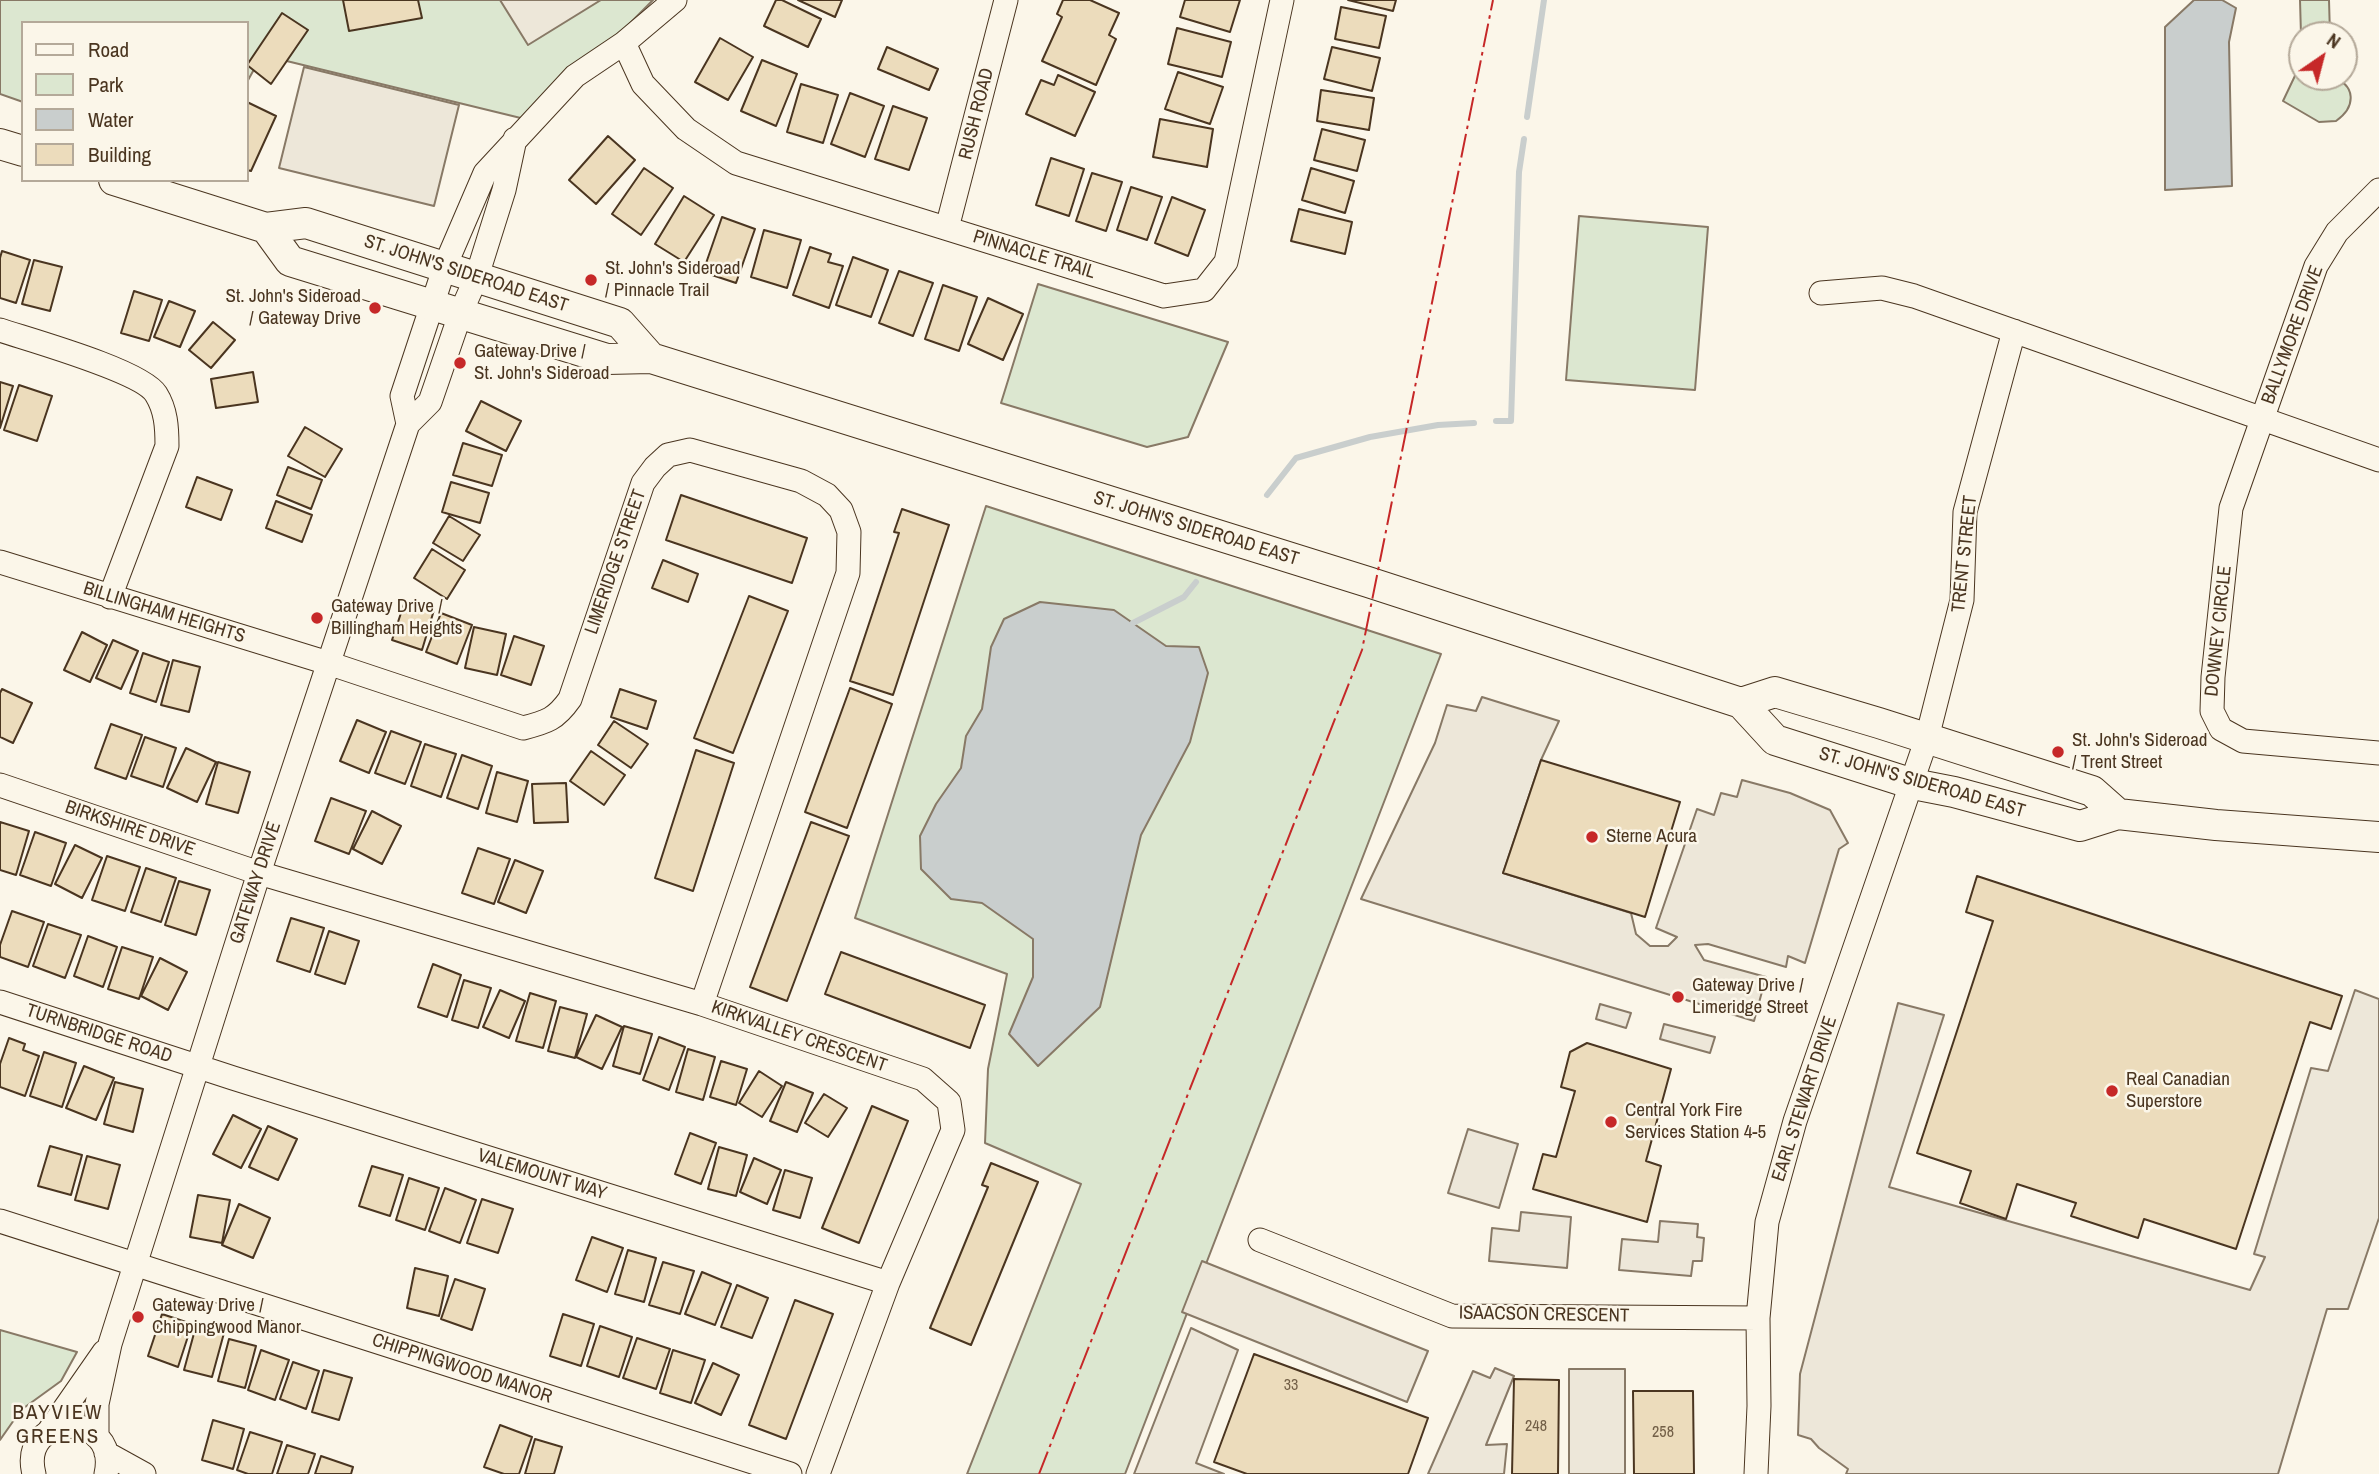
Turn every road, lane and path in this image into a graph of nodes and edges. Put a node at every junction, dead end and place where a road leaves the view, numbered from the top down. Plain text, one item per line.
1 (675, 0) edge
2 (1006, 0) edge
3 (1282, 0) edge
4 (624, 43) junction
5 (516, 139) junction
6 (0, 144) edge
7 (21, 150) edge
8 (120, 182) edge
9 (2379, 190) edge
10 (947, 228) junction
11 (266, 229) junction
12 (445, 266) junction
13 (477, 276) junction
14 (1821, 293) dead end
15 (447, 308) junction
16 (0, 330) edge
17 (2014, 331) junction
18 (650, 358) junction
19 (2263, 417) junction
20 (2379, 460) edge
21 (0, 562) edge
22 (110, 597) junction
23 (328, 663) junction
24 (1741, 703) junction
25 (1927, 738) junction
26 (2379, 752) edge
27 (1913, 784) junction
28 (0, 785) edge
29 (2118, 814) junction
30 (2379, 837) edge
31 (260, 873) junction
32 (0, 1002) edge
33 (702, 1004) junction
34 (197, 1067) junction
35 (0, 1221) edge
36 (1260, 1240) dead end
37 (134, 1266) junction
38 (888, 1283) junction
39 (1758, 1318) junction
40 (110, 1344) junction
41 (49, 1431) junction
42 (103, 1454) edge
43 (1758, 1473) edge
44 (34, 1474) edge
45 (144, 1474) edge
46 (790, 1474) edge
47 (818, 1474) edge

1 - 4 street
2 - 10 street, RUSH ROAD
3 - 10 street, PINNACLE TRAIL
4 - 5 street
4 - 10 street, PINNACLE TRAIL
5 - 12 street
5 - 13 street
6 - 7 main road
8 - 11 main road, ST. JOHN'S SIDEROAD EAST
9 - 19 street, BALLYMORE DRIVE
11 - 12 main road, ST. JOHN'S SIDEROAD EAST
11 - 15 main road, ST. JOHN'S SIDEROAD EAST
12 - 13 main road, ST. JOHN'S SIDEROAD EAST
12 - 15 street, GATEWAY DRIVE
13 - 15 street
13 - 18 main road, ST. JOHN'S SIDEROAD EAST
14 - 17 street
15 - 18 main road, ST. JOHN'S SIDEROAD EAST
15 - 23 street, GATEWAY DRIVE
16 - 22 street
17 - 19 street
17 - 25 street, TRENT STREET
18 - 24 main road, ST. JOHN'S SIDEROAD EAST
19 - 20 street
19 - 26 street, DOWNEY CIRCLE
21 - 22 street, BILLINGHAM HEIGHTS
22 - 23 street, BILLINGHAM HEIGHTS
23 - 31 street, GATEWAY DRIVE
23 - 33 street, LIMERIDGE STREET
24 - 25 main road
24 - 27 main road, ST. JOHN'S SIDEROAD EAST
25 - 27 street, EARL STEWART DRIVE
25 - 29 main road
27 - 29 main road, ST. JOHN'S SIDEROAD EAST
27 - 39 street, EARL STEWART DRIVE
28 - 31 street, BIRKSHIRE DRIVE
29 - 30 main road, ST. JOHN'S SIDEROAD EAST
31 - 33 street, KIRKVALLEY CRESCENT
31 - 34 street, GATEWAY DRIVE
32 - 34 street, TURNBRIDGE ROAD
33 - 38 street, KIRKVALLEY CRESCENT
34 - 37 street, GATEWAY DRIVE
34 - 38 street, VALEMOUNT WAY
35 - 37 street, CHIPPINGWOOD MANOR
36 - 39 street, ISAACSON CRESCENT
37 - 40 street, GATEWAY DRIVE
37 - 46 street, CHIPPINGWOOD MANOR
38 - 47 street, KIRKVALLEY CRESCENT
39 - 43 street, EARL STEWART DRIVE
40 - 41 street, GATEWAY DRIVE
40 - 42 street, GATEWAY DRIVE
41 - 42 street
41 - 44 street, GATEWAY DRIVE
42 - 45 street

